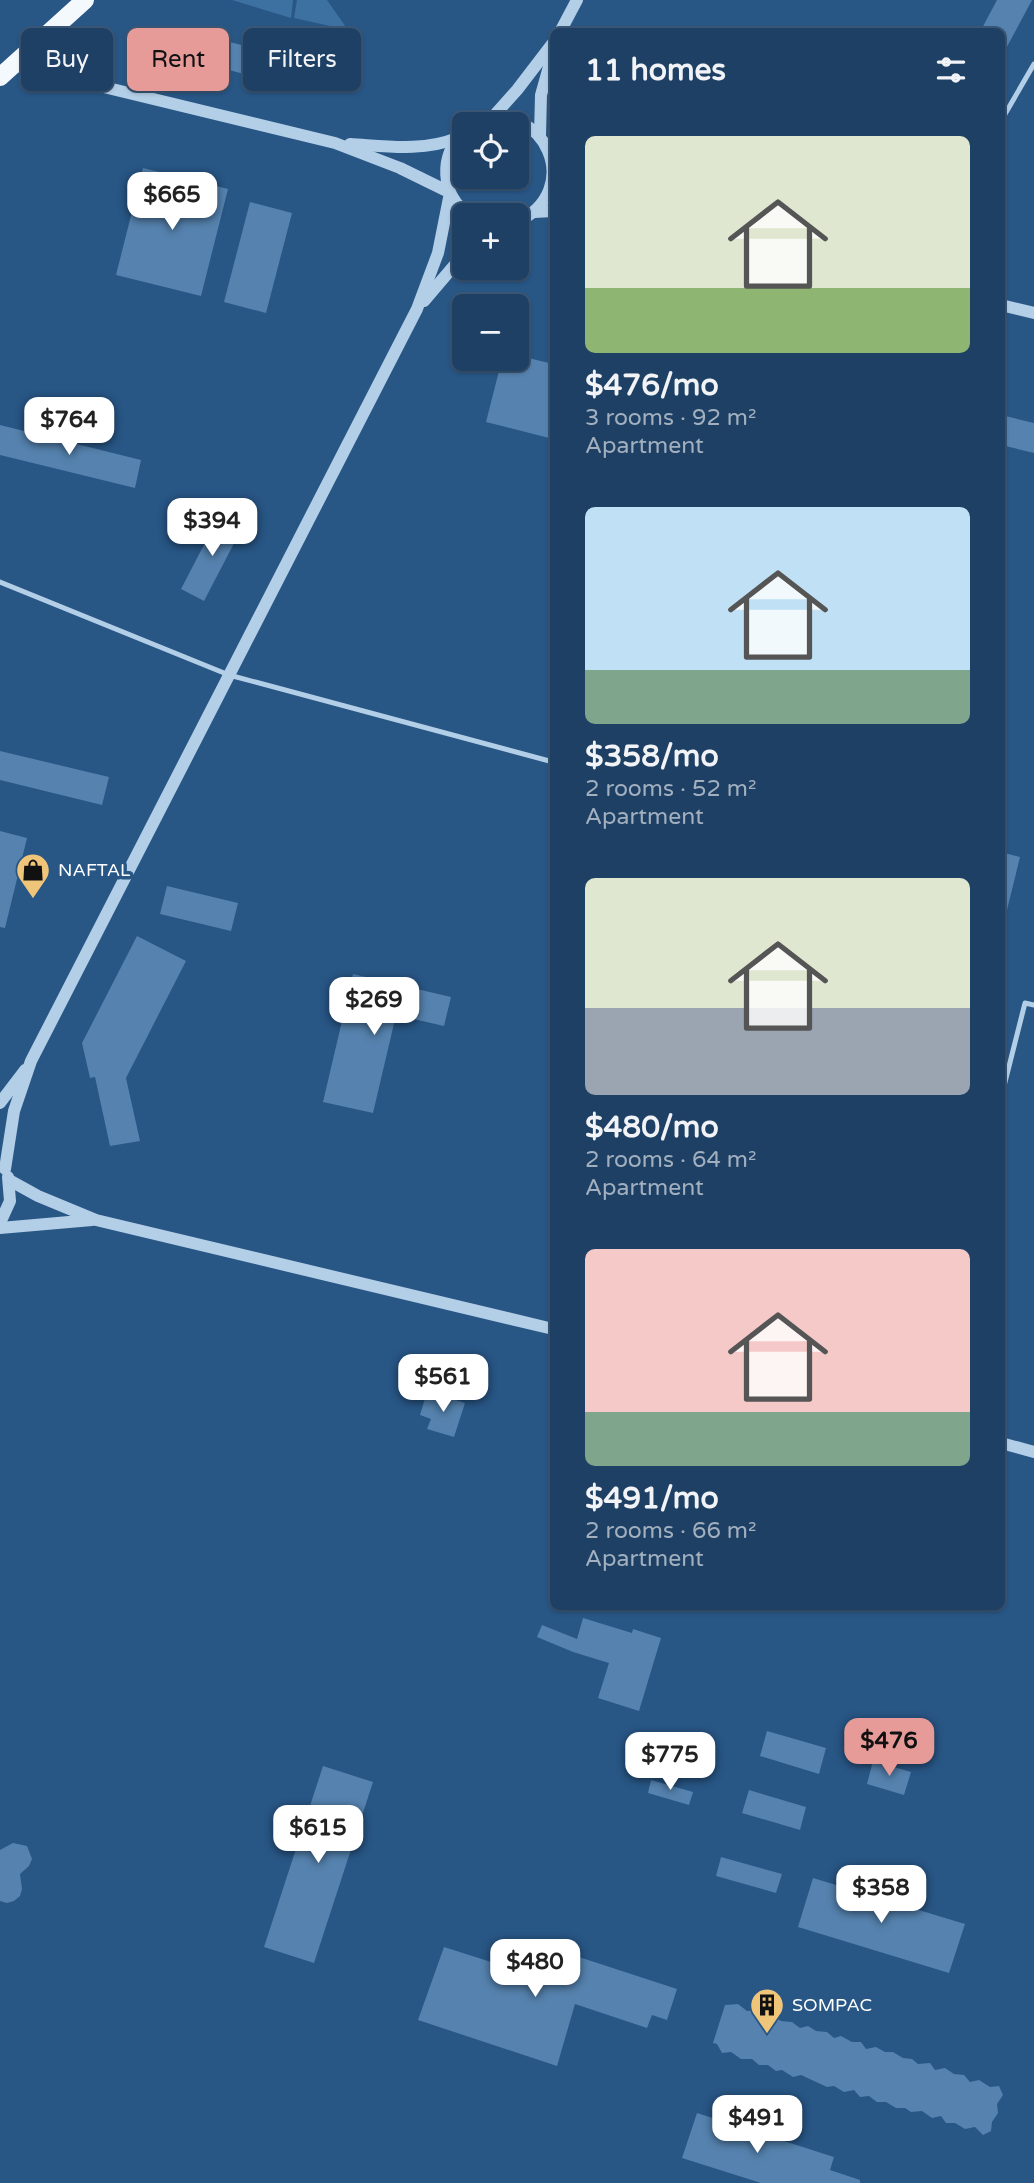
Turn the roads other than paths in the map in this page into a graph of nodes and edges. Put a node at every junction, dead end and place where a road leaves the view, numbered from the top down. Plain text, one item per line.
1 (85, 0) edge
2 (577, 0) edge
3 (562, 28) edge
4 (550, 47) edge
5 (550, 63) edge
6 (1034, 64) edge
7 (7, 71) edge
8 (497, 112) edge
9 (1005, 114) edge
10 (529, 128) edge
11 (540, 136) junction
12 (452, 138) edge
13 (335, 143) junction
14 (452, 149) edge
15 (550, 154) edge
16 (550, 187) edge
17 (450, 192) junction
18 (455, 203) edge
19 (550, 211) edge
20 (534, 212) junction
21 (529, 215) edge
22 (452, 268) edge
23 (1005, 306) edge
24 (417, 309) junction
25 (1034, 313) edge
26 (0, 582) edge
27 (229, 675) junction
28 (550, 761) edge
29 (1034, 1005) edge
30 (32, 1061) junction
31 (1005, 1082) edge
32 (0, 1103) edge
33 (5, 1170) edge
34 (96, 1220) junction
35 (0, 1226) edge
36 (550, 1328) edge
37 (1005, 1444) edge
38 (1034, 1452) edge

1 - 7 main road
2 - 3 street
4 - 8 street
5 - 11 street
6 - 9 lane
7 - 13 street
10 - 11 street
11 - 15 street
12 - 13 street
13 - 17 street
14 - 17 street
16 - 20 street
17 - 18 street
17 - 24 street
19 - 20 street
20 - 21 street
22 - 24 street
23 - 25 street
24 - 27 street
26 - 27 lane
27 - 28 lane
27 - 30 street
29 - 31 lane
30 - 32 street
30 - 33 street
33 - 34 street
33 - 35 street
34 - 35 street
34 - 36 street
37 - 38 street

